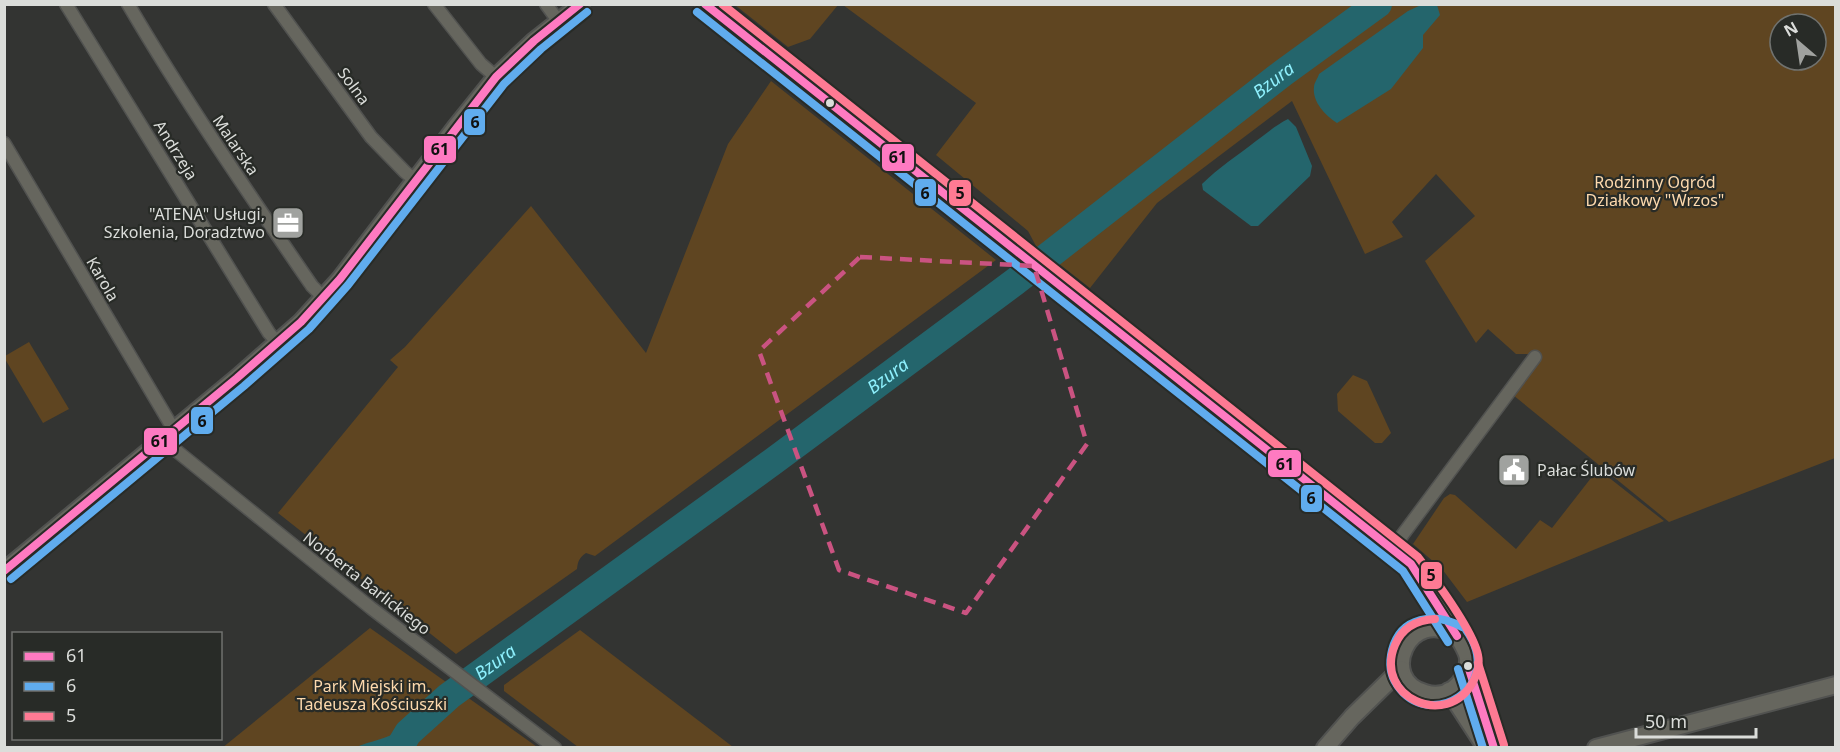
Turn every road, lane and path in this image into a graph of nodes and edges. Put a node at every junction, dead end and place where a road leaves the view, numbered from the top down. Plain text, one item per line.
1 (66, 4) edge
2 (128, 4) edge
3 (274, 4) edge
4 (434, 4) edge
5 (546, 4) edge
6 (581, 4) edge
7 (704, 4) edge
8 (559, 22) junction
9 (496, 77) junction
10 (4, 143) edge
11 (415, 180) junction
12 (324, 298) junction
13 (278, 343) junction
14 (1535, 357) dead end
15 (169, 434) junction
16 (1392, 549) junction
17 (4, 571) edge
18 (1417, 573) junction
19 (1431, 628) junction
20 (1457, 636) junction
21 (1468, 666) junction
22 (1404, 675) junction
23 (1836, 685) edge
24 (1449, 692) junction
25 (555, 747) edge
26 (1325, 747) edge
27 (1486, 747) edge
28 (1494, 747) edge
29 (1596, 747) edge

1 - 13 street, Andrzeja
2 - 12 street, Malarska
3 - 11 street, Solna
4 - 9 street
5 - 8 street
6 - 8 street
7 - 16 street
8 - 9 street
9 - 11 street
10 - 15 street, Karola
11 - 12 street
12 - 13 street
13 - 15 street
14 - 16 street
15 - 17 street
15 - 25 street, Norberta Barlickiego
16 - 18 street
18 - 19 street
18 - 20 street
19 - 20 street
19 - 22 street
20 - 21 street
21 - 24 street
21 - 28 street
22 - 24 street
22 - 26 street
23 - 29 street
24 - 27 street

